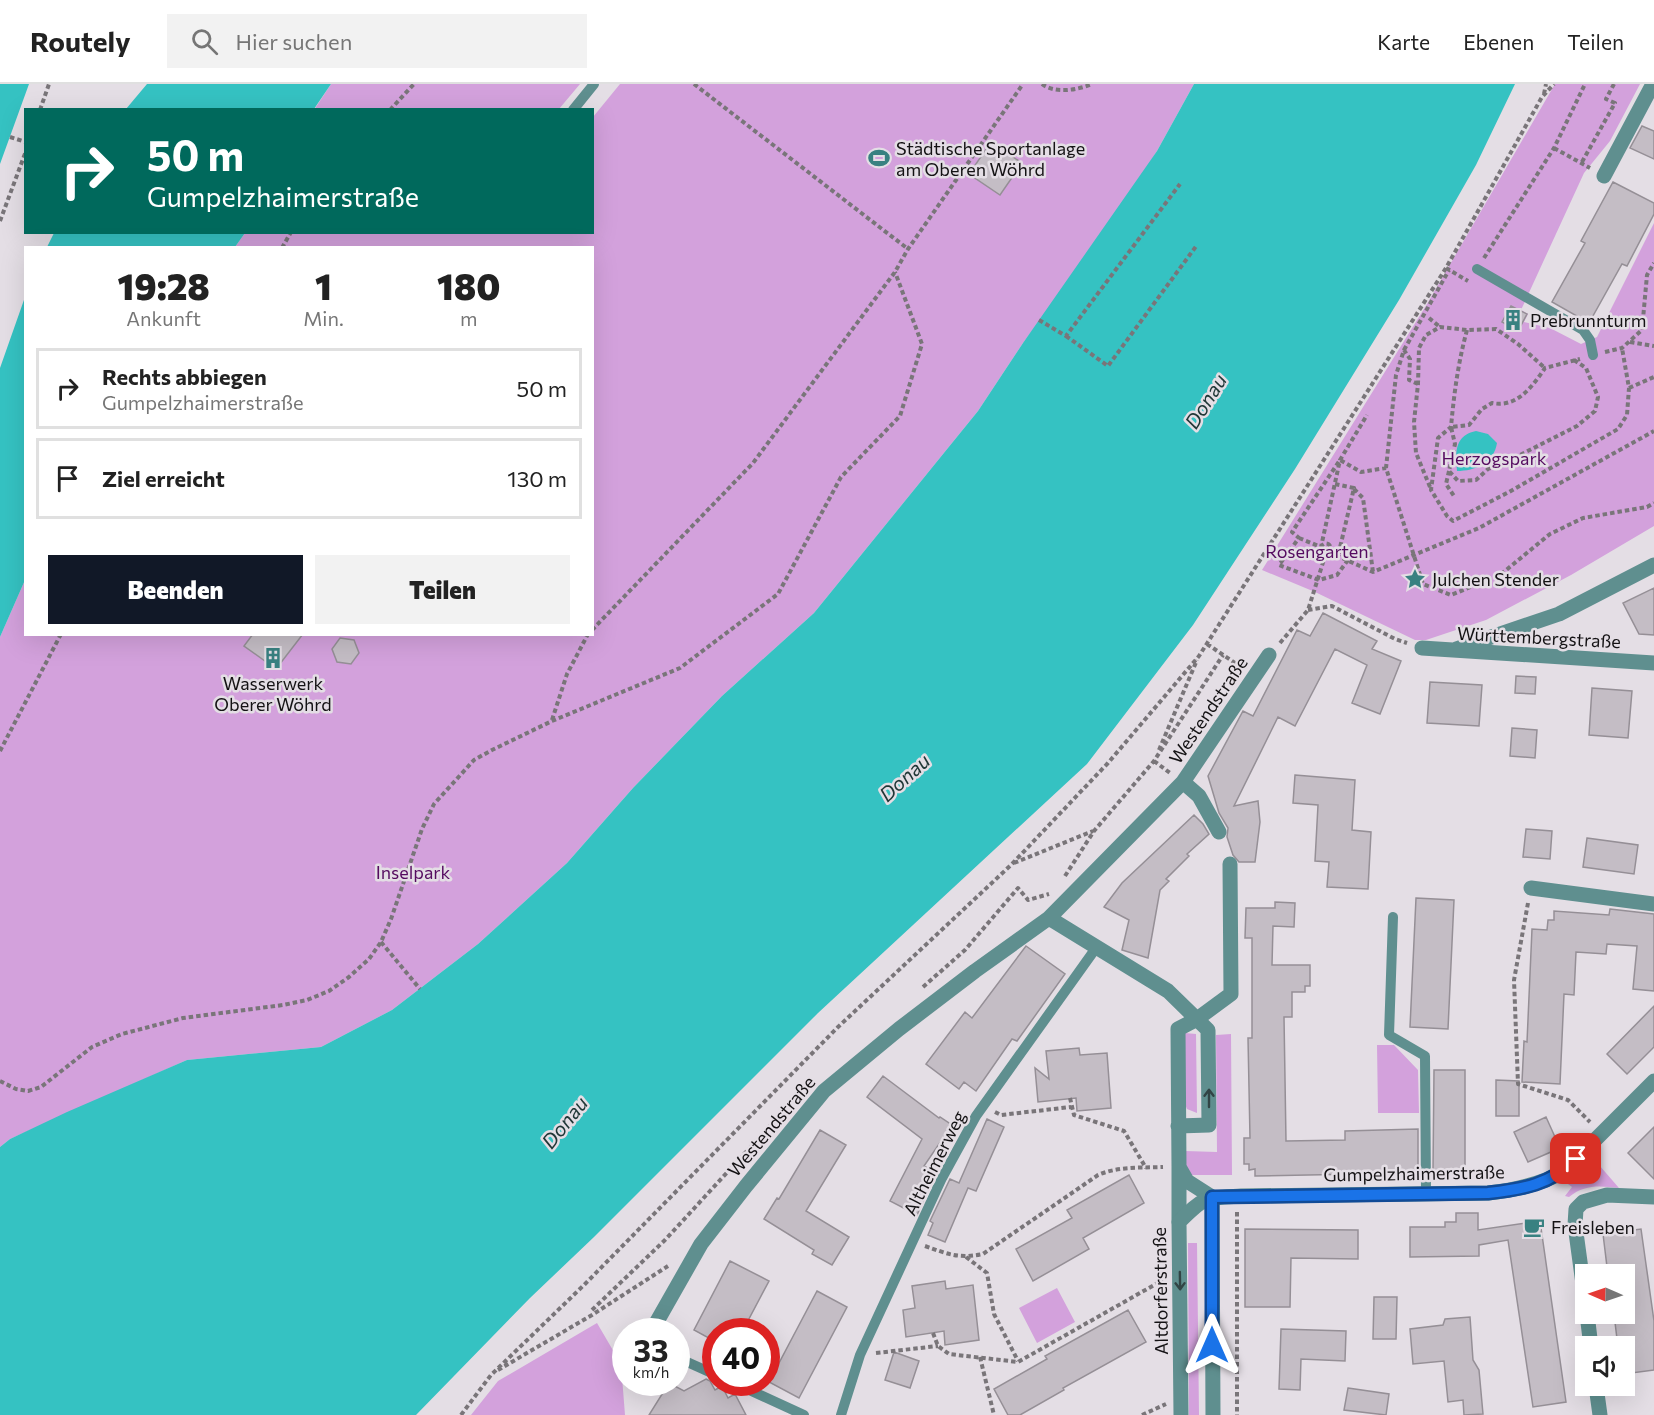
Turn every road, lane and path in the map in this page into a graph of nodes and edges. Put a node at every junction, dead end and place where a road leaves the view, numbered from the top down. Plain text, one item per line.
1 (49, 84) edge
2 (414, 84) edge
3 (594, 84) edge
4 (694, 84) edge
5 (1023, 84) edge
6 (1042, 84) edge
7 (1092, 84) edge
8 (1546, 84) edge
9 (1554, 84) edge
10 (1585, 84) edge
11 (1614, 84) edge
12 (1653, 84) edge
13 (1542, 98) junction
14 (41, 108) edge
15 (392, 108) edge
16 (575, 108) edge
17 (10, 137) dead end
18 (24, 141) edge
19 (1554, 148) junction
20 (24, 156) edge
21 (1582, 162) junction
22 (1604, 176) joint
23 (1180, 184) dead end
24 (0, 221) edge
25 (1197, 245) dead end
26 (908, 249) junction
27 (1654, 263) edge
28 (1447, 269) junction
29 (1476, 269) junction
30 (895, 272) junction
31 (1647, 275) junction
32 (1654, 279) edge
33 (1429, 318) dead end
34 (1039, 320) dead end
35 (1440, 327) junction
36 (1467, 330) junction
37 (1066, 336) junction
38 (1630, 342) junction
39 (1654, 346) edge
40 (1404, 350) junction
41 (1593, 355) dead end
42 (1586, 368) dead end
43 (1654, 377) edge
44 (1418, 384) junction
45 (1629, 388) junction
46 (1367, 415) dead end
47 (1451, 427) junction
48 (1654, 431) edge
49 (1340, 460) junction
50 (1386, 468) junction
51 (1449, 471) junction
52 (1335, 484) junction
53 (1354, 488) junction
54 (1431, 490) junction
55 (1454, 496) dead end
56 (1654, 503) edge
57 (1299, 538) junction
58 (1321, 547) junction
59 (1327, 552) junction
60 (1414, 555) junction
61 (1338, 556) junction
62 (1348, 560) junction
63 (1654, 565) edge
64 (1373, 572) junction
65 (1318, 580) junction
66 (1308, 610) junction
67 (594, 628) edge
68 (61, 636) edge
69 (587, 636) edge
70 (1207, 644) junction
71 (1422, 648) joint
72 (1449, 651) junction
73 (1223, 655) junction
74 (1269, 655) joint
75 (1199, 656) junction
76 (1654, 663) edge
77 (1254, 676) junction
78 (552, 721) junction
79 (0, 751) edge
80 (1154, 761) junction
81 (1183, 782) junction
82 (1094, 831) junction
83 (1219, 832) dead end
84 (1230, 864) dead end
85 (1011, 865) junction
86 (1064, 878) dead end
87 (1531, 888) joint
88 (1654, 904) edge
89 (1393, 917) dead end
90 (1049, 918) junction
91 (381, 942) junction
92 (1096, 948) junction
93 (420, 989) dead end
94 (1197, 1019) junction
95 (0, 1081) edge
96 (1654, 1081) edge
97 (1070, 1098) dead end
98 (983, 1106) junction
99 (1071, 1107) junction
100 (1178, 1126) junction
101 (1601, 1133) junction
102 (1179, 1167) junction
103 (1146, 1168) junction
104 (1426, 1194) junction
105 (1241, 1196) junction
106 (1212, 1197) junction
107 (1654, 1197) edge
108 (1179, 1222) junction
109 (913, 1241) junction
110 (966, 1257) junction
111 (672, 1263) dead end
112 (1580, 1264) edge
113 (1180, 1271) junction
114 (659, 1318) edge
115 (933, 1333) dead end
116 (938, 1346) junction
117 (860, 1355) junction
118 (980, 1357) junction
119 (1018, 1362) junction
120 (491, 1375) junction
121 (762, 1396) edge
122 (1181, 1396) junction
123 (1597, 1396) edge
124 (461, 1415) edge
125 (804, 1415) edge
126 (841, 1415) edge
127 (994, 1415) edge
128 (1142, 1415) edge
129 (1181, 1415) edge
130 (1213, 1415) edge
131 (1237, 1415) edge
132 (1600, 1415) edge

1 - 14 path
2 - 15 path
3 - 16 lane
4 - 26 path
5 - 26 path
6 - 7 path
8 - 13 path
9 - 13 path
10 - 19 path
11 - 21 path
12 - 22 street
13 - 28 path
17 - 18 path
19 - 21 path
19 - 29 path
20 - 24 path
21 - 22 path
23 - 37 path
25 - 37 path
26 - 30 path
27 - 31 path
28 - 29 path
28 - 40 path
28 - 70 path
29 - 41 lane
30 - 67 path
30 - 78 path
31 - 32 path
31 - 38 path
33 - 35 path
34 - 37 path
35 - 36 path
35 - 44 path
36 - 47 path
36 - 47 path
38 - 39 path
38 - 45 path
40 - 44 path
40 - 50 path
42 - 51 path
43 - 45 path
44 - 54 path
45 - 54 path
46 - 49 path
47 - 51 path
47 - 54 path
48 - 60 path
49 - 50 path
49 - 52 path
49 - 57 path
50 - 60 path
51 - 55 path
52 - 53 path
52 - 58 path
53 - 61 path
53 - 64 path
56 - 60 path
57 - 58 path
57 - 65 path
58 - 59 path
58 - 59 path
59 - 61 path
59 - 65 path
60 - 64 path
61 - 62 path
62 - 64 path
62 - 65 path
63 - 72 street
65 - 66 path
66 - 71 path
66 - 74 path, Westendstraße
68 - 79 path
69 - 78 path
70 - 73 path
70 - 75 path
71 - 72 street, Württembergstraße
72 - 76 street, Württembergstraße
73 - 77 path
73 - 80 path
74 - 77 street, Westendstraße
75 - 80 path
75 - 85 path
77 - 81 street, Westendstraße
78 - 91 path
80 - 82 path
81 - 83 street
81 - 90 street, Westendstraße
82 - 85 path
82 - 86 path
84 - 94 street, Altdorferstraße
85 - 120 path
87 - 88 street
87 - 101 path
89 - 104 lane
90 - 92 street
90 - 114 street, Westendstraße
91 - 93 path
91 - 95 path
92 - 94 street
92 - 98 lane, Altheimerweg
94 - 100 street, Altdorferstraße
100 -> 94 street
96 - 101 street, Gumpelzhaimerstraße
97 - 99 path
98 - 99 path
98 - 109 lane, Altheimerweg
99 - 103 path
100 - 102 street, Altdorferstraße
101 - 104 street, Gumpelzhaimerstraße
102 - 103 path
102 - 106 street
102 - 108 street, Altdorferstraße
103 - 110 path
104 - 105 street, Gumpelzhaimerstraße
105 - 106 street, Gumpelzhaimerstraße
105 - 131 path
106 - 108 street
106 - 130 street
107 - 112 street
108 - 113 street, Altdorferstraße
109 - 110 path
109 - 117 lane, Altheimerweg
110 - 119 path
111 - 120 path
113 - 119 path
113 -> 122 street, Altdorferstraße
115 - 116 path
116 - 117 path
116 - 118 path
117 - 126 lane, Altheimerweg
118 - 119 path
118 - 127 path
120 - 124 path
121 - 125 lane
122 - 128 path
122 - 129 street, Altdorferstraße
123 - 132 street

